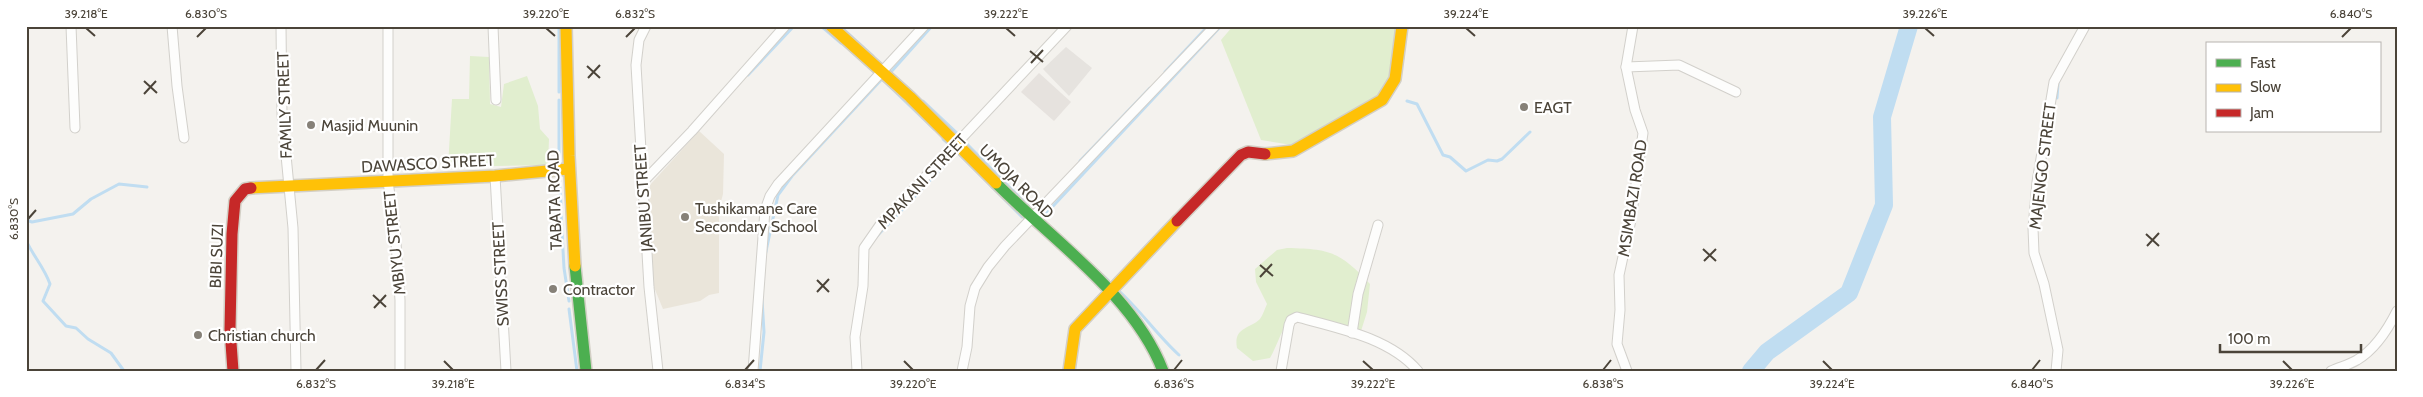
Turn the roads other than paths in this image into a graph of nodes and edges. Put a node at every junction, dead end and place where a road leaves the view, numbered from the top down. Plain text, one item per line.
1 (71, 26) edge
2 (172, 26) edge
3 (281, 26) edge
4 (388, 26) edge
5 (493, 26) edge
6 (566, 26) edge
7 (646, 26) edge
8 (785, 26) edge
9 (831, 26) edge
10 (924, 26) edge
11 (1067, 26) edge
12 (1215, 26) edge
13 (1402, 26) edge
14 (1633, 26) edge
15 (2085, 26) edge
16 (1626, 67) junction
17 (881, 72) junction
18 (1736, 92) dead end
19 (496, 100) dead end
20 (75, 128) dead end
21 (184, 138) dead end
22 (957, 144) junction
23 (568, 169) junction
24 (495, 176) junction
25 (388, 182) junction
26 (288, 184) junction
27 (642, 184) junction
28 (1032, 219) junction
29 (1378, 225) dead end
30 (1109, 292) junction
31 (2397, 311) edge
32 (1352, 333) junction
33 (233, 371) edge
34 (296, 371) edge
35 (400, 371) edge
36 (506, 371) edge
37 (586, 371) edge
38 (658, 371) edge
39 (753, 371) edge
40 (857, 371) edge
41 (962, 371) edge
42 (1069, 371) edge
43 (1163, 371) edge
44 (1281, 371) edge
45 (1418, 371) edge
46 (1627, 371) edge
47 (2056, 371) edge
48 (2331, 371) edge

1 - 20 street
2 - 21 street
3 - 26 street, FAMILY STREET
4 - 25 street, MBIYU STREET
5 - 19 street
6 - 23 street, TABATA ROAD
7 - 27 street, JANIBU STREET
8 - 27 street
9 - 17 street, UMOJA ROAD
10 - 17 street
11 - 22 street, MPAKANI STREET
12 - 28 street
13 - 30 street
14 - 16 street, MSIMBAZI ROAD
15 - 47 street, MAJENGO STREET
16 - 18 street
16 - 46 street, MSIMBAZI ROAD
17 - 22 street, UMOJA ROAD
17 - 39 street
22 - 28 street, UMOJA ROAD
22 - 40 street, MPAKANI STREET
23 - 24 street, DAWASCO STREET
23 - 37 street, TABATA ROAD
24 - 25 street, DAWASCO STREET
24 - 36 street, SWISS STREET
25 - 26 street, DAWASCO STREET
25 - 35 street, MBIYU STREET
26 - 33 street, BIBI SUZI
26 - 34 street, FAMILY STREET
27 - 38 street, JANIBU STREET
28 - 30 street, UMOJA ROAD
28 - 41 street
29 - 32 street
30 - 42 street
30 - 43 street, UMOJA ROAD
31 - 48 street
32 - 44 street
32 - 45 street

